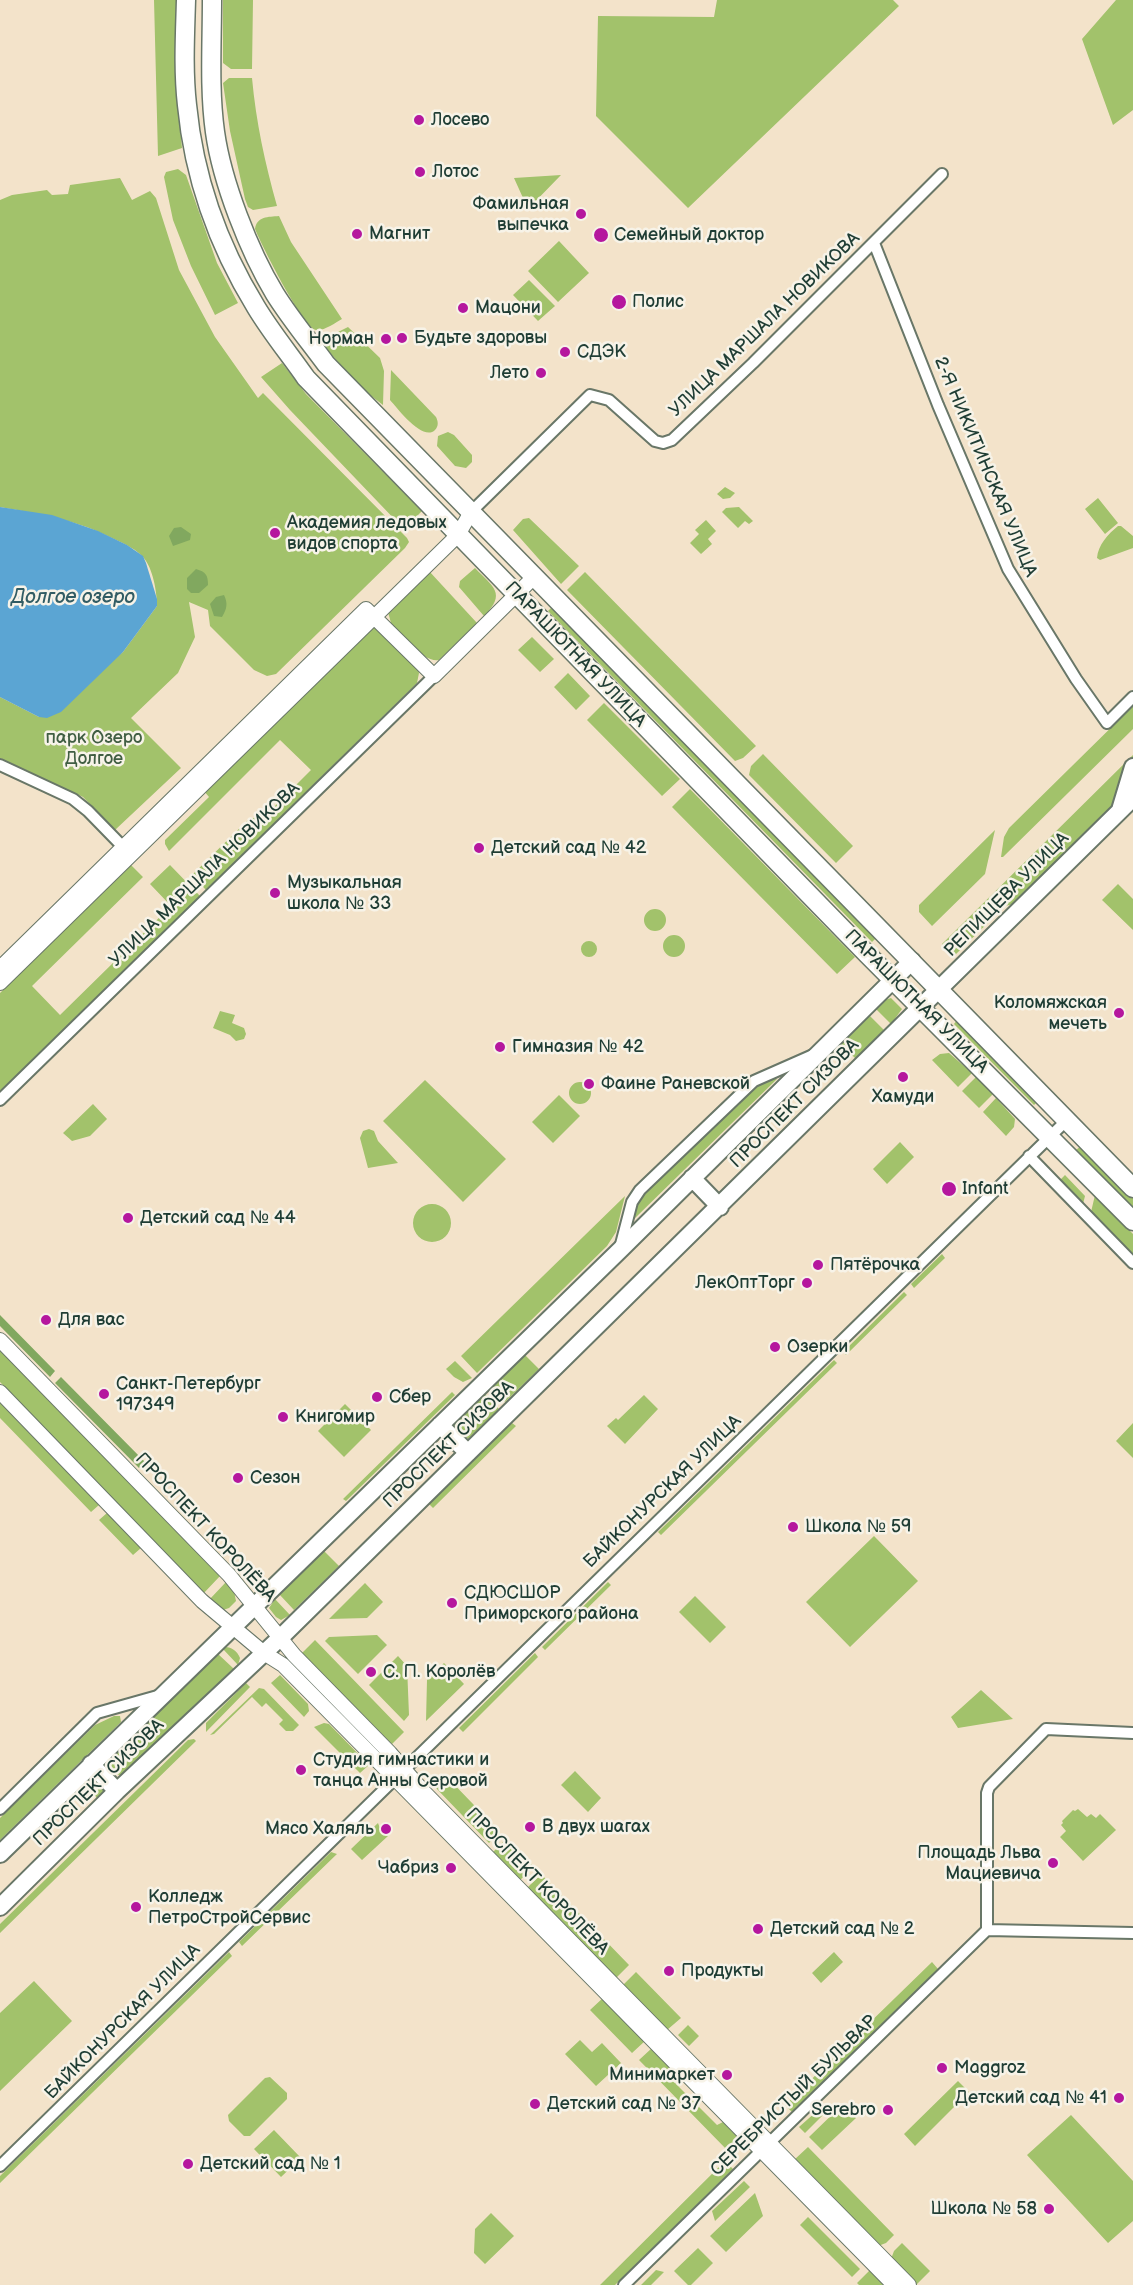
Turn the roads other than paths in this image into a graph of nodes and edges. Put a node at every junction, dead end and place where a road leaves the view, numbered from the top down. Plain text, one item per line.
1 (186, 0) edge
2 (212, 0) edge
3 (942, 174) dead end
4 (874, 243) junction
5 (471, 512) junction
6 (458, 535) junction
7 (535, 576) junction
8 (516, 595) junction
9 (370, 613) junction
10 (434, 675) junction
11 (1133, 697) edge
12 (0, 765) edge
13 (1133, 767) edge
14 (1133, 798) edge
15 (1119, 811) junction
16 (127, 851) junction
17 (912, 961) junction
18 (0, 968) edge
19 (893, 980) junction
20 (0, 983) edge
21 (940, 989) junction
22 (921, 1007) junction
23 (819, 1053) junction
24 (0, 1100) edge
25 (1066, 1120) junction
26 (1050, 1136) junction
27 (1029, 1156) junction
28 (692, 1178) junction
29 (1133, 1188) edge
30 (720, 1207) junction
31 (1133, 1221) edge
32 (620, 1250) junction
33 (1133, 1263) edge
34 (0, 1340) edge
35 (0, 1392) edge
36 (440, 1425) junction
37 (468, 1453) junction
38 (255, 1606) junction
39 (233, 1626) junction
40 (280, 1638) junction
41 (264, 1653) junction
42 (162, 1695) junction
43 (1133, 1733) edge
44 (91, 1764) junction
45 (399, 1773) junction
46 (117, 1791) junction
47 (0, 1809) edge
48 (0, 1854) edge
49 (0, 1907) edge
50 (987, 1930) junction
51 (1133, 1933) edge
52 (766, 2147) junction
53 (0, 2166) edge
54 (624, 2285) edge
55 (894, 2285) edge
56 (909, 2285) edge

1 - 6 main road, ПАРАШЮТНАЯ УЛИЦА
2 - 5 main road, ПАРАШЮТНАЯ УЛИЦА
3 - 4 street, УЛИЦА МАРШАЛА НОВИКОВА
4 - 5 street, УЛИЦА МАРШАЛА НОВИКОВА
4 - 11 street, 2-Я НИКИТИНСКАЯ УЛИЦА
5 - 6 street, УЛИЦА МАРШАЛА НОВИКОВА
5 - 7 main road, ПАРАШЮТНАЯ УЛИЦА
6 - 8 main road, ПАРАШЮТНАЯ УЛИЦА
6 - 9 street, УЛИЦА МАРШАЛА НОВИКОВА
7 - 8 street, УЛИЦА МАРШАЛА НОВИКОВА
7 - 17 main road, ПАРАШЮТНАЯ УЛИЦА
8 - 10 street, УЛИЦА МАРШАЛА НОВИКОВА
8 - 19 main road, ПАРАШЮТНАЯ УЛИЦА
9 - 10 street
9 - 16 street, УЛИЦА МАРШАЛА НОВИКОВА
10 - 24 street, УЛИЦА МАРШАЛА НОВИКОВА
12 - 16 street
13 - 15 main road, РЕПИЩЕВА УЛИЦА
14 - 15 main road, РЕПИЩЕВА УЛИЦА
15 - 21 main road, РЕПИЩЕВА УЛИЦА
16 - 18 street, УЛИЦА МАРШАЛА НОВИКОВА
16 - 20 street, УЛИЦА МАРШАЛА НОВИКОВА
17 - 19 main road
17 - 21 main road, ПАРАШЮТНАЯ УЛИЦА
19 - 22 main road, ПАРАШЮТНАЯ УЛИЦА
19 - 23 main road, ПРОСПЕКТ СИЗОВА
21 - 22 main road, РЕПИЩЕВА УЛИЦА
21 - 25 main road, ПАРАШЮТНАЯ УЛИЦА
22 - 26 main road, ПАРАШЮТНАЯ УЛИЦА
22 - 30 main road, ПРОСПЕКТ СИЗОВА
23 - 28 main road, ПРОСПЕКТ СИЗОВА
23 - 32 street
25 - 26 street, БАЙКОНУРСКАЯ УЛИЦА
25 - 29 main road, ПАРАШЮТНАЯ УЛИЦА
26 - 27 street, БАЙКОНУРСКАЯ УЛИЦА
26 - 31 main road, ПАРАШЮТНАЯ УЛИЦА
27 - 33 street
27 - 45 street, БАЙКОНУРСКАЯ УЛИЦА
28 - 30 main road
28 - 32 main road, ПРОСПЕКТ СИЗОВА
30 - 37 main road, ПРОСПЕКТ СИЗОВА
32 - 36 main road, ПРОСПЕКТ СИЗОВА
34 - 38 street, ПРОСПЕКТ КОРОЛЁВА
35 - 39 street, ПРОСПЕКТ КОРОЛЁВА
36 - 37 main road
36 - 38 main road, ПРОСПЕКТ СИЗОВА
37 - 40 main road, ПРОСПЕКТ СИЗОВА
38 - 39 main road, ПРОСПЕКТ СИЗОВА
38 - 40 street, ПРОСПЕКТ КОРОЛЁВА
39 - 41 street, ПРОСПЕКТ КОРОЛЁВА
39 - 42 main road, ПРОСПЕКТ СИЗОВА
40 - 41 main road, ПРОСПЕКТ СИЗОВА
40 - 45 street, ПРОСПЕКТ КОРОЛЁВА
41 - 45 street, ПРОСПЕКТ КОРОЛЁВА
41 - 46 main road, ПРОСПЕКТ СИЗОВА
42 - 44 main road, ПРОСПЕКТ СИЗОВА
42 - 47 street
43 - 50 street
44 - 46 main road
44 - 48 main road, ПРОСПЕКТ СИЗОВА
45 - 52 street, ПРОСПЕКТ КОРОЛЁВА
45 - 53 street, БАЙКОНУРСКАЯ УЛИЦА
46 - 49 main road, ПРОСПЕКТ СИЗОВА
50 - 51 street
50 - 52 street, СЕРЕБРИСТЫЙ БУЛЬВАР
52 - 54 street, СЕРЕБРИСТЫЙ БУЛЬВАР
52 - 55 street, ПРОСПЕКТ КОРОЛЁВА
52 - 56 street, ПРОСПЕКТ КОРОЛЁВА

